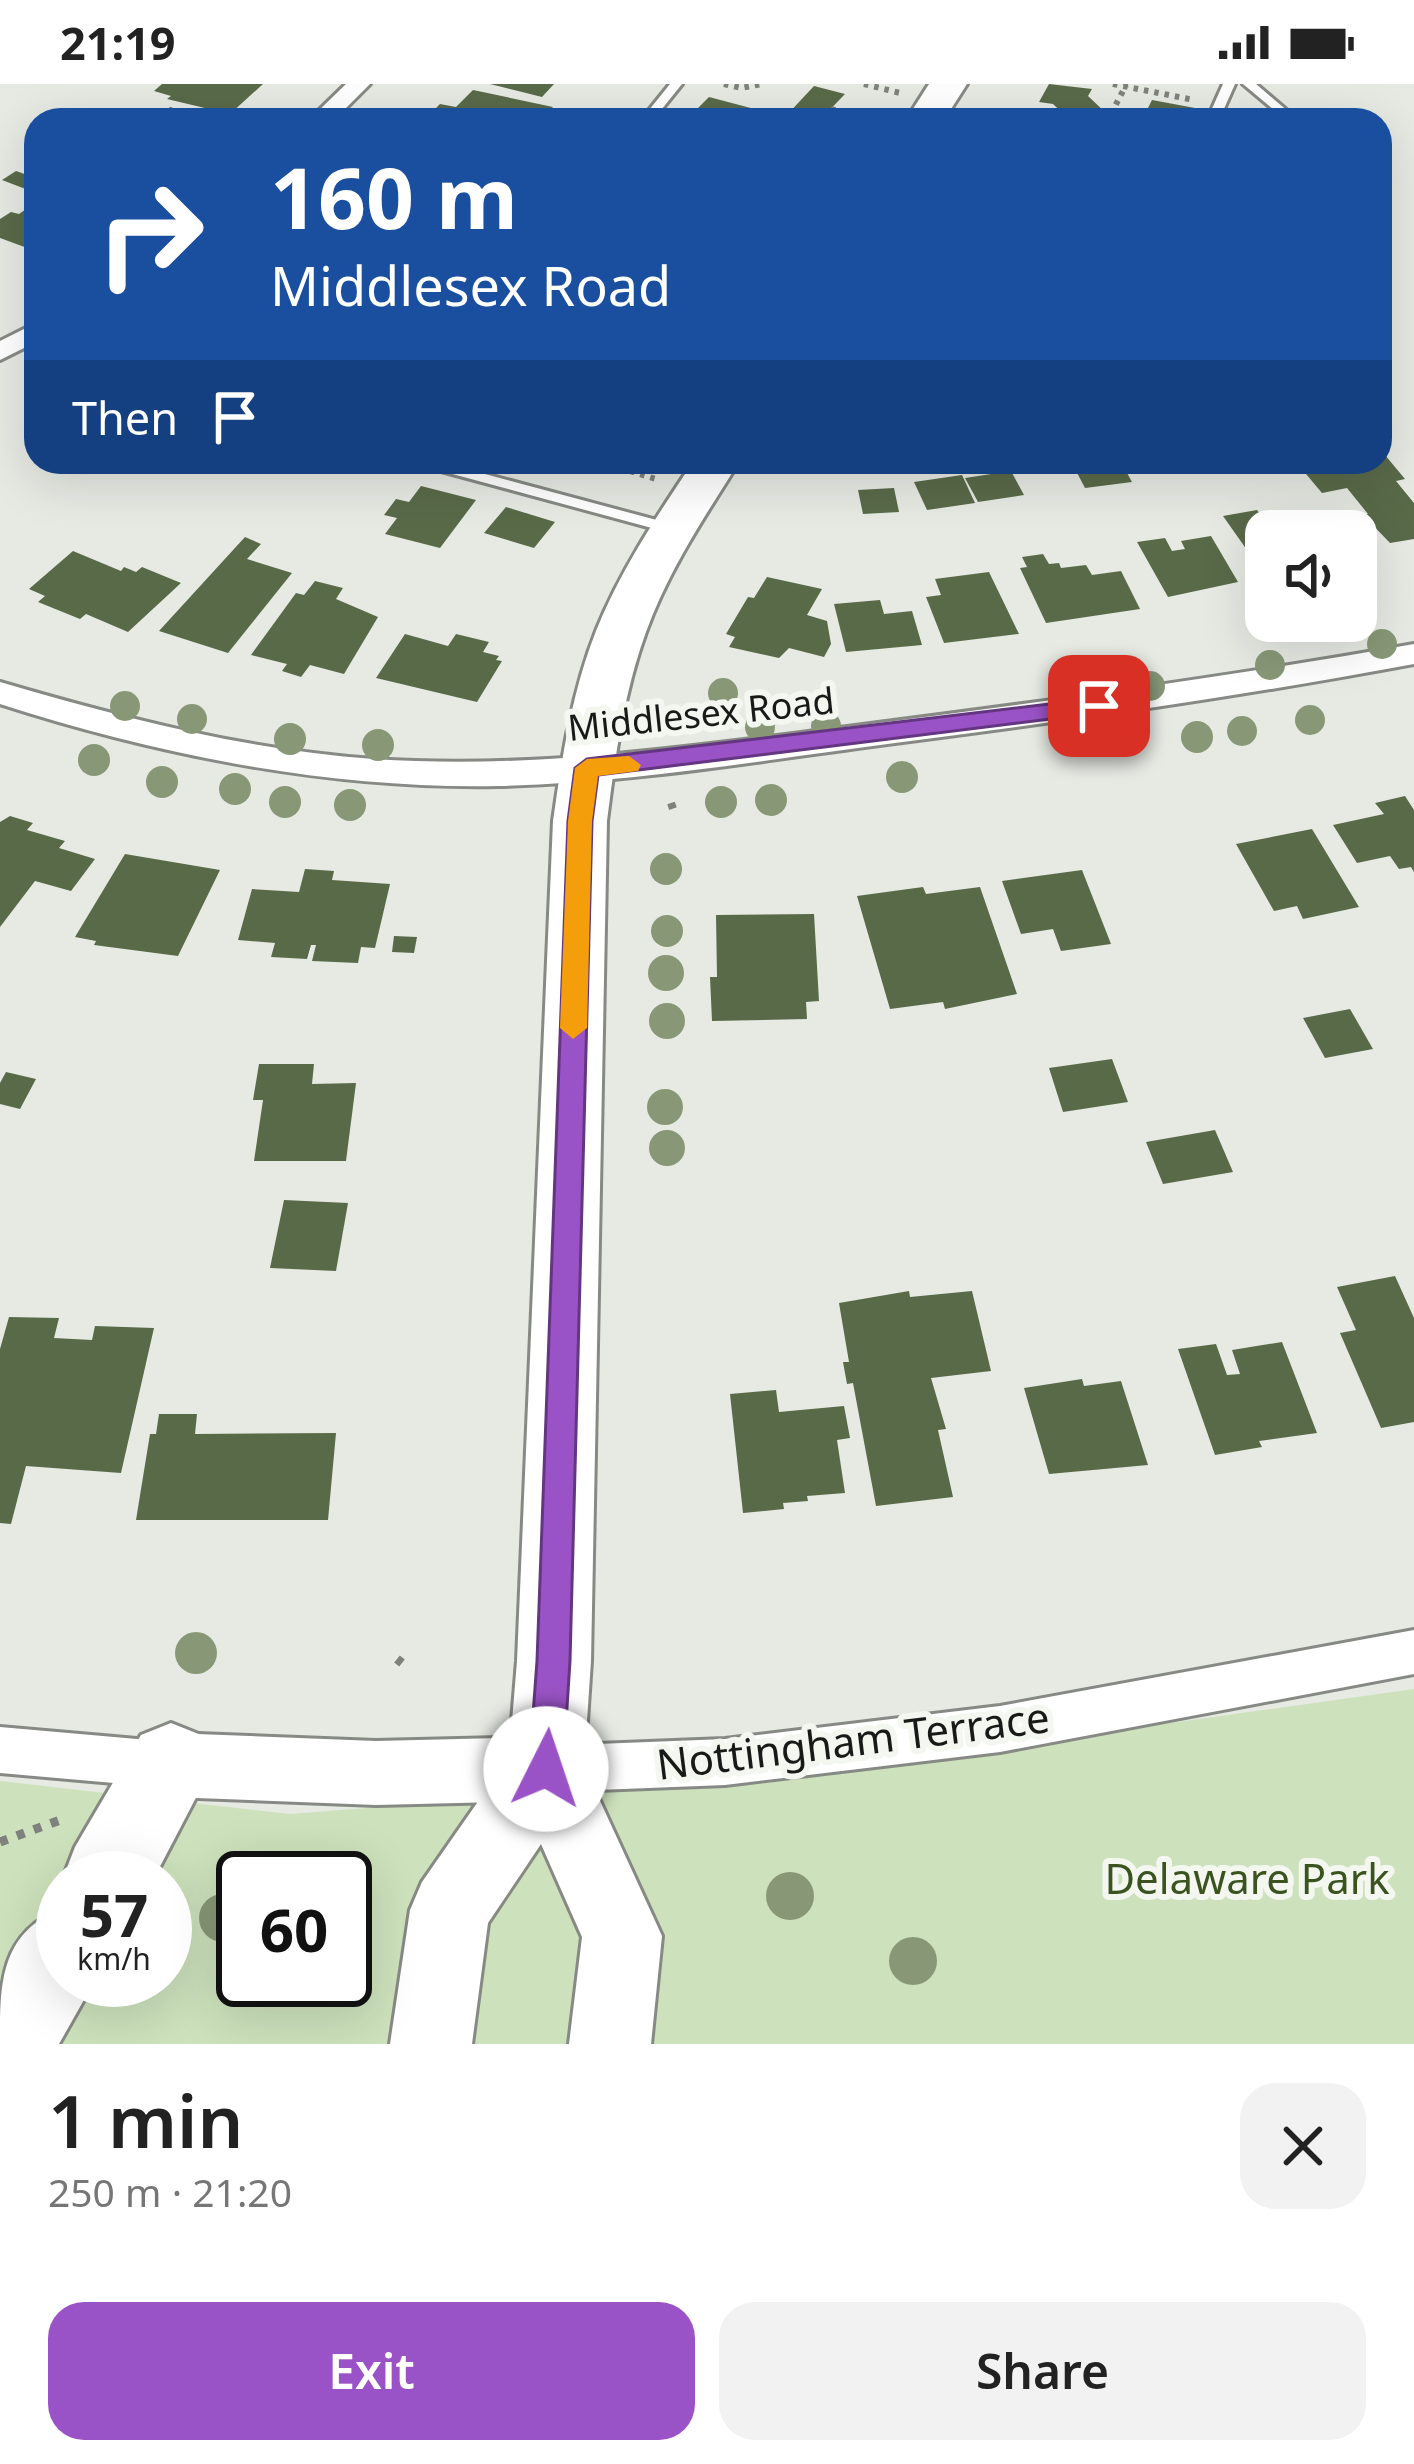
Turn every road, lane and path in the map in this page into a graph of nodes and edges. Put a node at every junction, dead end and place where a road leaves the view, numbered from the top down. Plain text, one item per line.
1 (358, 84) edge
2 (676, 84) edge
3 (724, 84) edge
4 (762, 84) edge
5 (864, 84) edge
6 (948, 84) edge
7 (1113, 84) edge
8 (1250, 84) edge
9 (1126, 85) edge
10 (1178, 97) dead end
11 (912, 106) edge
12 (333, 108) edge
13 (657, 108) edge
14 (1278, 108) edge
15 (468, 474) edge
16 (639, 474) edge
17 (709, 474) edge
18 (652, 478) dead end
19 (674, 530) junction
20 (1414, 655) edge
21 (0, 693) edge
22 (587, 768) junction
23 (671, 803) dead end
24 (676, 817) dead end
25 (1414, 1652) edge
26 (0, 1750) edge
27 (171, 1765) junction
28 (546, 1769) junction
29 (0, 1842) edge
30 (83, 1849) edge
31 (36, 1998) edge
32 (9, 2044) edge
33 (431, 2044) edge
34 (610, 2044) edge

1 - 12 street
2 - 13 lane
3 - 4 path
5 - 11 path
6 - 11 main road
7 - 9 path
8 - 14 lane
9 - 10 path
15 - 19 lane
16 - 18 path
17 - 19 main road
19 - 22 main road
20 - 22 street, Middlesex Road
21 - 22 street, Middlesex Road
22 - 28 main road
23 - 24 path
25 - 28 street, Nottingham Terrace
26 - 27 street, Nottingham Terrace
27 - 28 street, Nottingham Terrace
27 - 30 highway
28 - 33 main road
28 - 34 main road
29 - 30 path
31 - 32 highway

